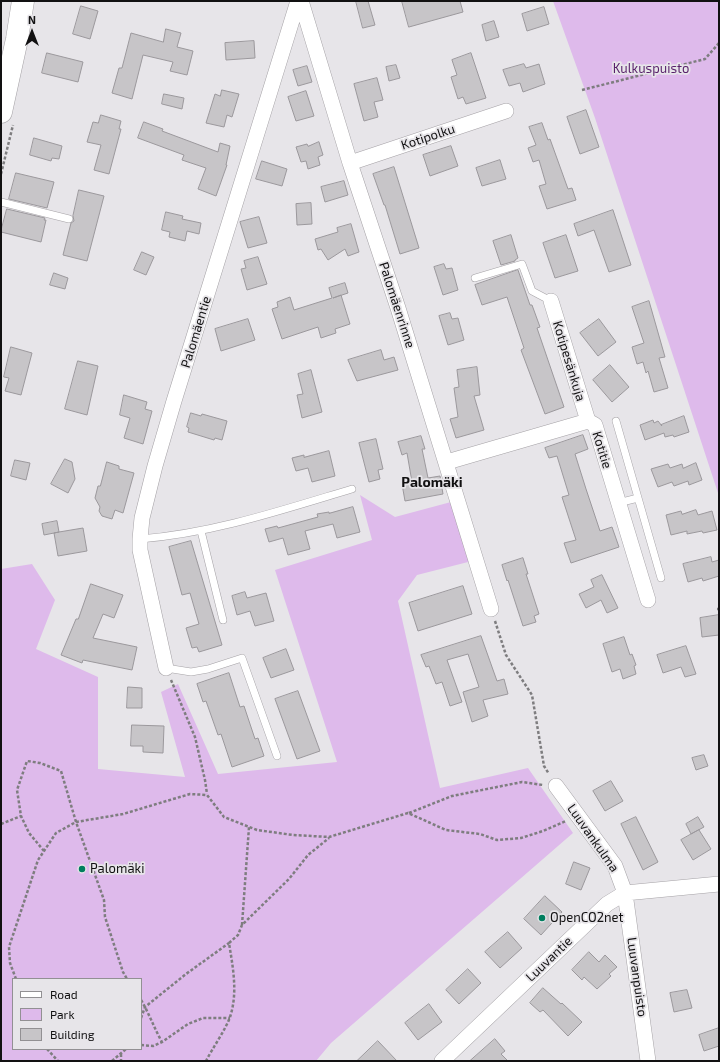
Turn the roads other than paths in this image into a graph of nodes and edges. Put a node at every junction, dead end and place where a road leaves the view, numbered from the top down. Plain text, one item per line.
1 (23, 1) edge
2 (299, 1) edge
3 (4, 82) edge
4 (506, 111) dead end
5 (1, 112) edge
6 (350, 163) junction
7 (1, 202) edge
8 (69, 219) dead end
9 (475, 278) dead end
10 (551, 301) joint
11 (588, 421) junction
12 (616, 421) dead end
13 (446, 462) junction
14 (352, 489) dead end
15 (638, 498) junction
16 (618, 504) junction
17 (201, 531) junction
18 (140, 539) junction
19 (661, 578) dead end
20 (648, 600) dead end
21 (491, 610) road end
22 (224, 620) dead end
23 (166, 668) joint
24 (277, 756) dead end
25 (556, 786) road end
26 (719, 884) edge
27 (625, 893) junction
28 (442, 1061) edge
29 (648, 1061) edge

1 - 3 main road
2 - 6 street, Palomäenrinne
2 - 18 street, Palomäentie
3 - 5 main road
4 - 6 street, Kotipolku
6 - 13 street, Palomäenrinne
7 - 8 lane
9 - 10 lane
10 - 11 street, Kotipesänkuja
11 - 13 street, Kotitie
11 - 16 street, Kotitie
12 - 15 lane
13 - 21 street, Palomäenrinne
14 - 17 lane
15 - 16 lane
15 - 19 lane
16 - 20 street, Kotitie
17 - 18 lane
17 - 22 lane
18 - 23 street, Palomäentie
23 - 24 lane
25 - 27 street, Luuvankulma
26 - 27 street, Luuvantie
27 - 28 street, Luuvantie
27 - 29 street, Luuvanpuisto

